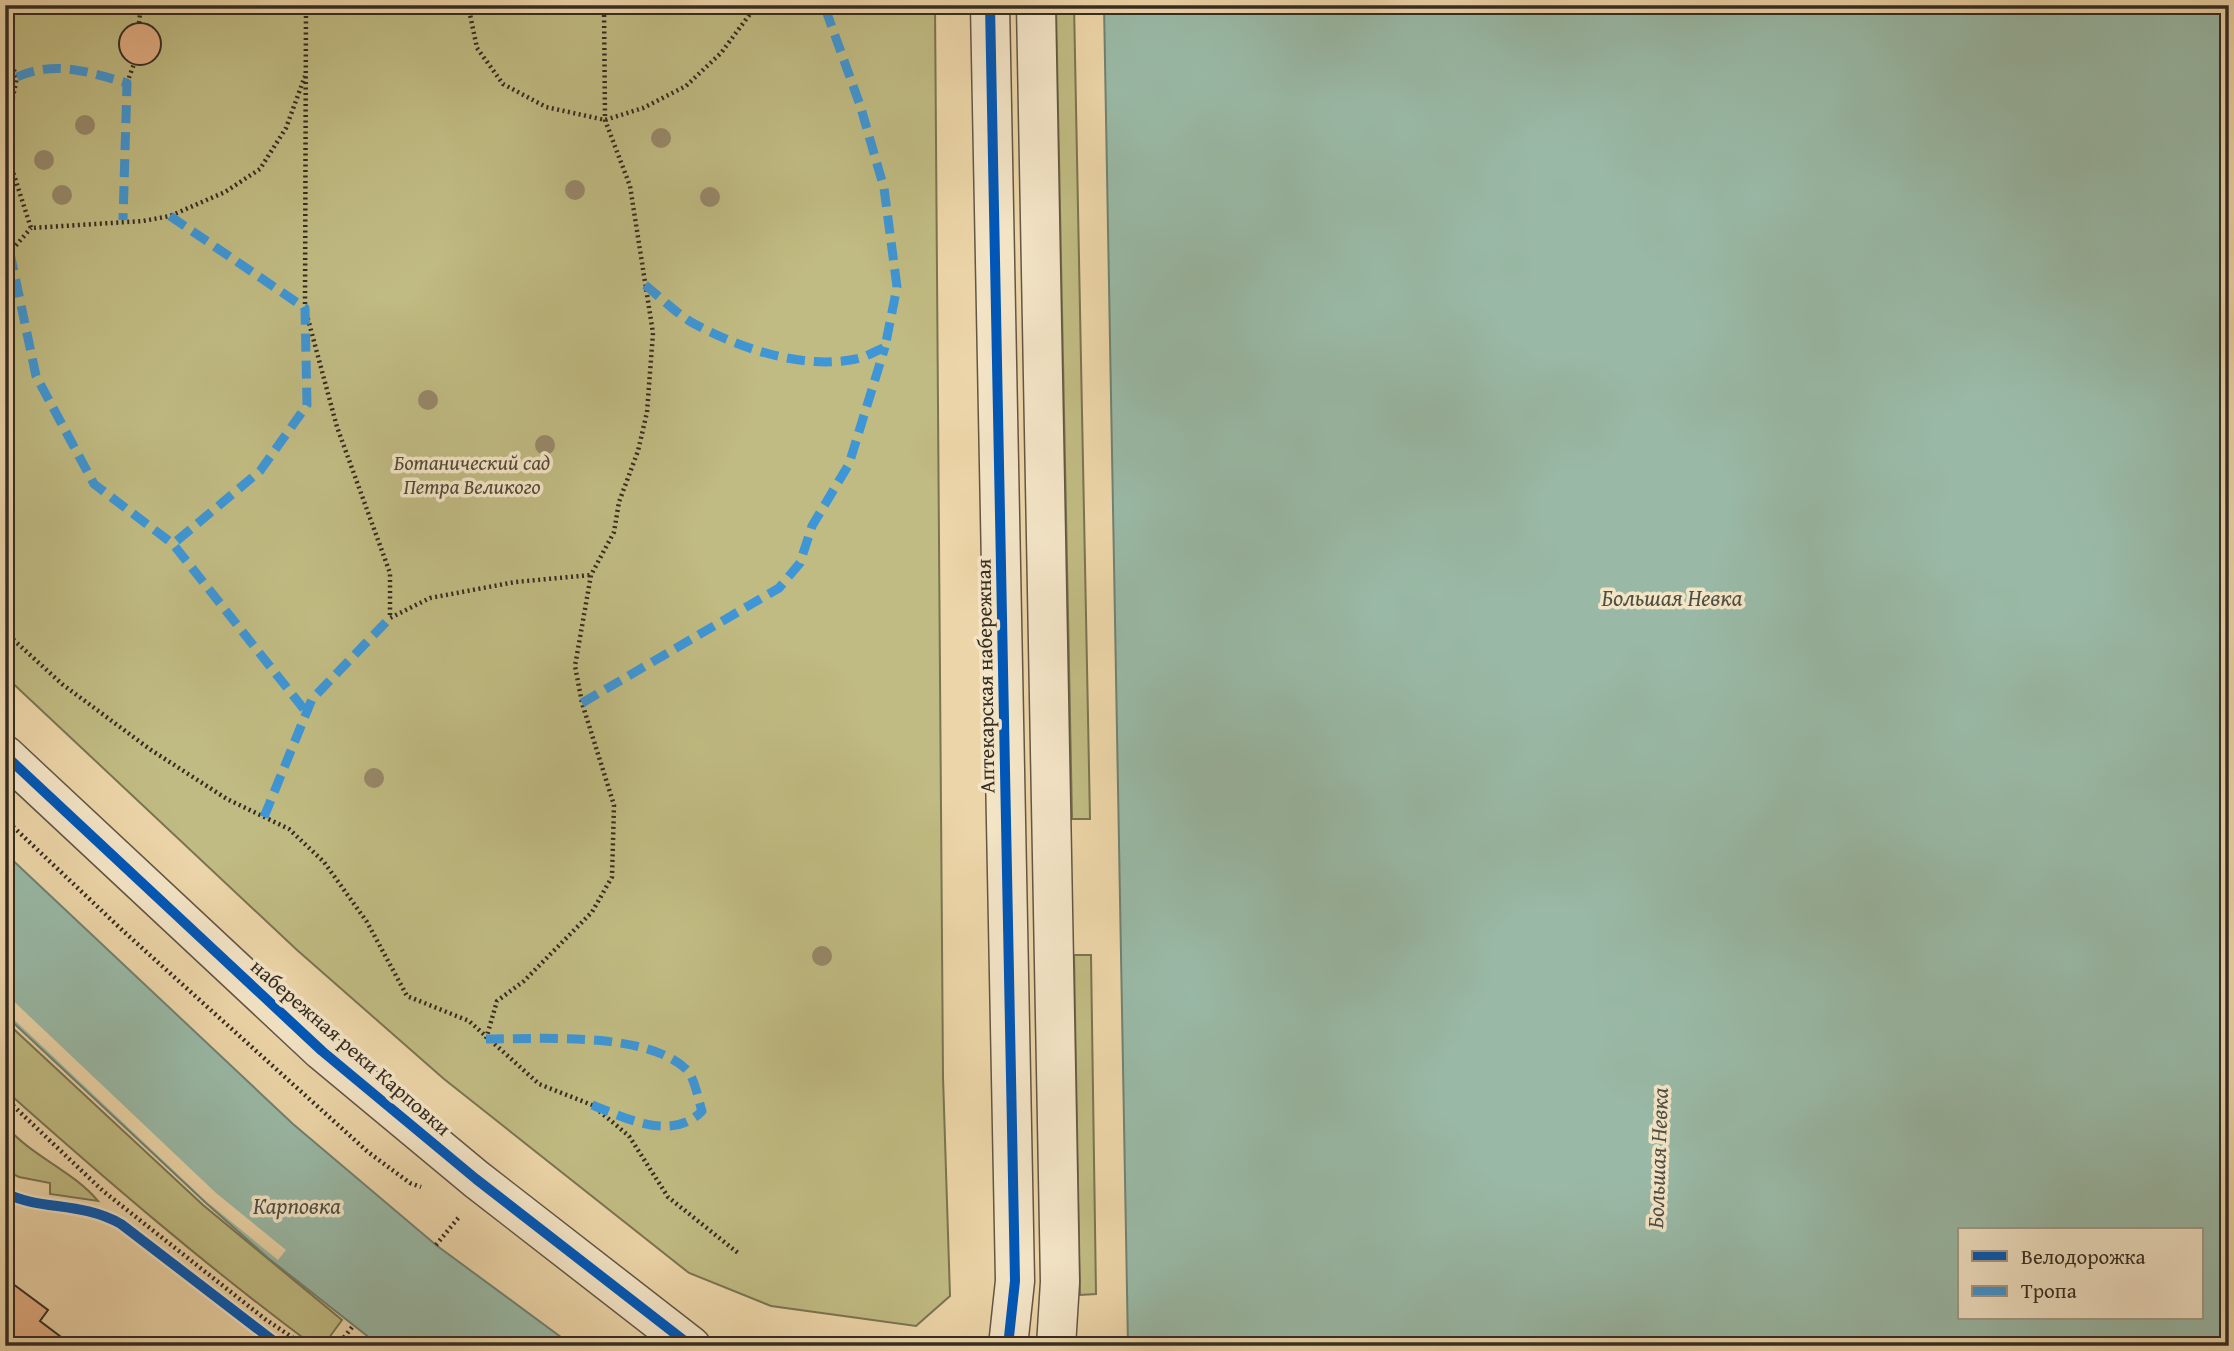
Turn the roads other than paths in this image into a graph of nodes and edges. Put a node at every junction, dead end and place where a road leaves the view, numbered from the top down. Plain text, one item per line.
1 (990, 5) edge
2 (1036, 5) edge
3 (5, 755) edge
4 (691, 1346) edge
5 (1008, 1346) edge
6 (1056, 1346) edge

1 - 5 street, Аптекарская набережная
2 - 6 street
3 - 4 street, набережная реки Карповки

